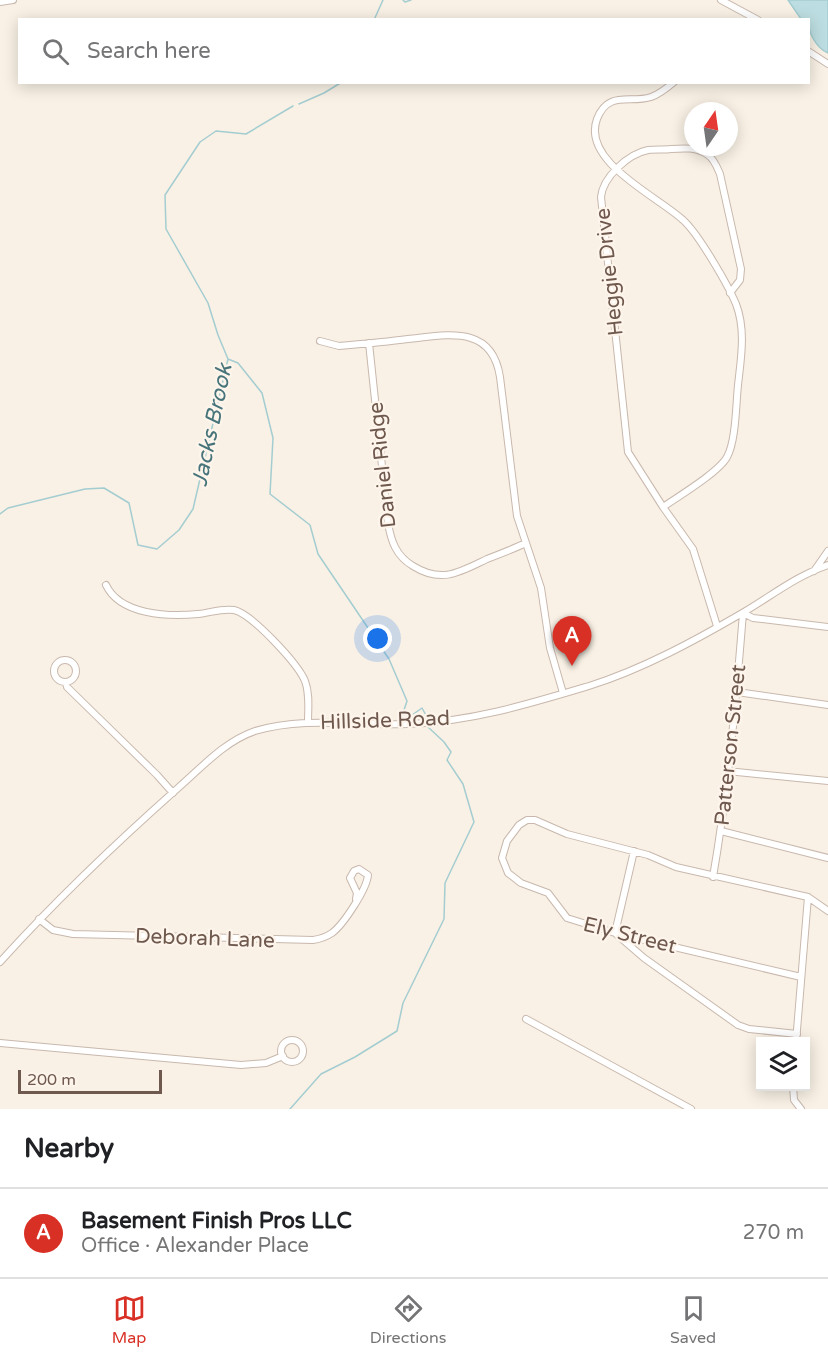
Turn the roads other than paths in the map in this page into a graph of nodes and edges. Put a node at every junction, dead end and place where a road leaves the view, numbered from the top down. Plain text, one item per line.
1 (13, 0) edge
2 (721, 0) edge
3 (0, 2) edge
4 (753, 18) edge
5 (810, 52) edge
6 (828, 64) edge
7 (671, 84) edge
8 (616, 168) junction
9 (730, 294) junction
10 (320, 341) dead end
11 (369, 343) junction
12 (663, 507) junction
13 (526, 543) junction
14 (828, 551) edge
15 (828, 565) edge
16 (813, 571) junction
17 (106, 585) dead end
18 (742, 613) junction
19 (717, 626) junction
20 (828, 627) edge
21 (66, 682) dead end
22 (737, 692) junction
23 (563, 693) junction
24 (828, 705) edge
25 (308, 722) junction
26 (727, 771) junction
27 (828, 782) edge
28 (173, 793) junction
29 (721, 831) junction
30 (634, 851) junction
31 (828, 858) edge
32 (713, 877) junction
33 (808, 897) junction
34 (356, 899) dead end
35 (828, 911) edge
36 (39, 919) junction
37 (615, 933) junction
38 (0, 962) edge
39 (801, 977) junction
40 (526, 1019) dead end
41 (792, 1037) edge
42 (797, 1037) edge
43 (0, 1043) edge
44 (283, 1056) dead end
45 (793, 1091) edge
46 (691, 1109) edge
47 (801, 1109) edge

1 - 3 street
2 - 4 street
5 - 6 street
7 - 8 street
8 - 9 street
8 - 9 street
8 - 12 street, Heggie Drive
9 - 12 street
10 - 11 street
11 - 13 street
11 - 13 street, Daniel Ridge
12 - 19 street, Heggie Drive
13 - 23 street
14 - 16 street
15 - 16 street, Hillside Road
16 - 18 street, Hillside Road
17 - 25 street
18 - 19 street, Hillside Road
18 - 20 street
18 - 22 street, Patterson Street
19 - 23 street, Hillside Road
21 - 28 street
22 - 24 street
22 - 26 street, Patterson Street
23 - 25 street, Hillside Road
25 - 28 street, Hillside Road
26 - 27 street
26 - 29 street, Patterson Street
28 - 36 street, Hillside Road
29 - 31 street
29 - 32 street, Patterson Street
30 - 32 street
30 - 37 street
30 - 37 street, Ely Street
32 - 33 street
33 - 35 street
33 - 39 street
34 - 36 street, Deborah Lane
36 - 38 street, Hillside Road
37 - 39 street, Ely Street
37 - 41 street
39 - 42 street
40 - 46 street
43 - 44 street
45 - 47 street

